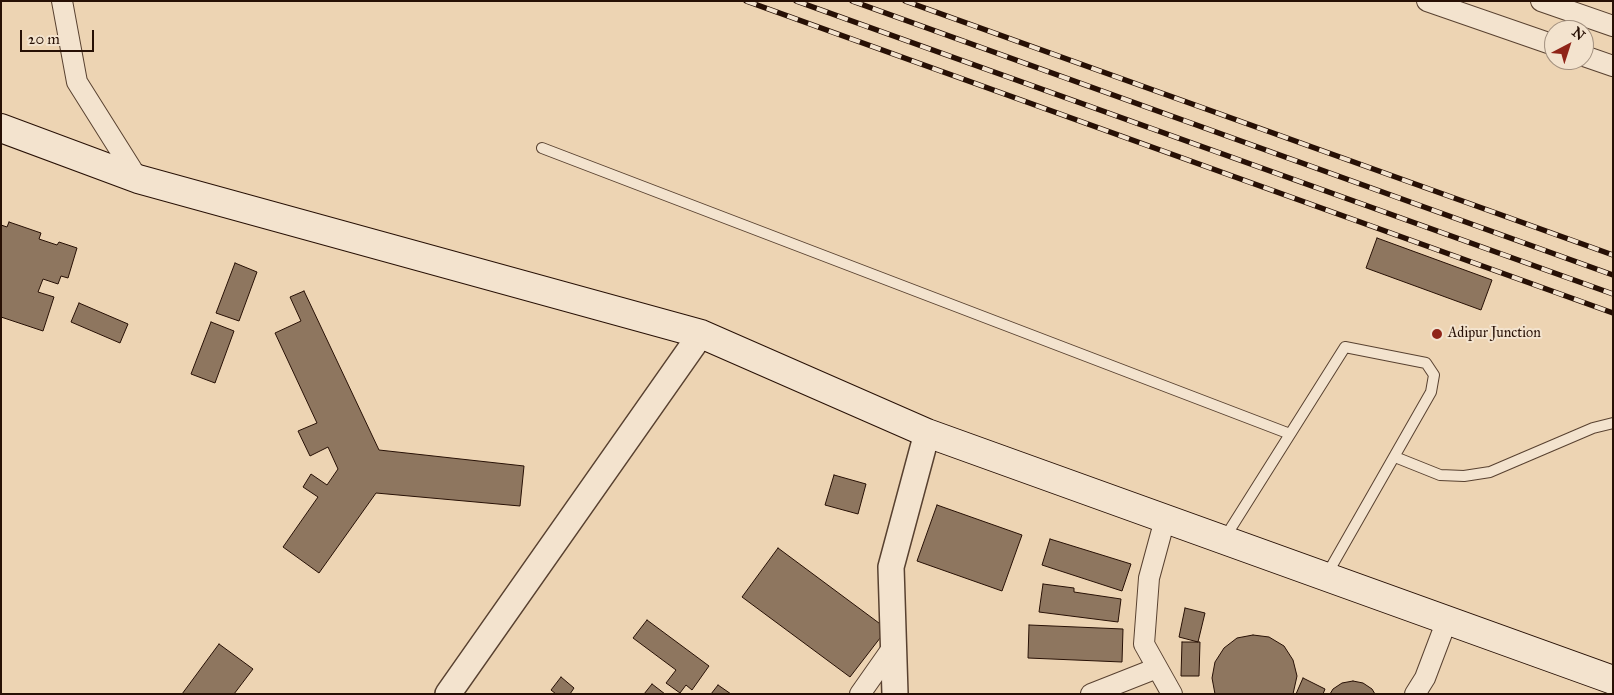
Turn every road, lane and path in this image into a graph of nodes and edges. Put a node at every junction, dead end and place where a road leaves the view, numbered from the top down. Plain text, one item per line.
1 (62, 1) edge
2 (1427, 1) edge
3 (1541, 1) edge
4 (1571, 6) edge
5 (1613, 26) edge
6 (1544, 42) edge
7 (1594, 59) edge
8 (1613, 66) edge
9 (1, 128) edge
10 (542, 148) dead end
11 (138, 178) junction
12 (701, 334) junction
13 (1613, 423) edge
14 (927, 433) junction
15 (1290, 434) junction
16 (1394, 456) junction
17 (1165, 519) junction
18 (1224, 540) junction
19 (1326, 577) junction
20 (1447, 620) junction
21 (893, 647) junction
22 (1158, 668) junction
23 (1613, 680) edge
24 (448, 694) edge
25 (860, 694) edge
26 (894, 694) edge
27 (1090, 694) edge
28 (1172, 694) edge
29 (1415, 694) edge

1 - 11 street
2 - 6 street
3 - 4 street
4 - 5 street
7 - 8 street
9 - 11 main road
10 - 15 lane
11 - 12 main road
12 - 14 main road
12 - 24 street
13 - 16 lane
14 - 17 main road
14 - 21 street
15 - 16 lane
15 - 18 lane
16 - 19 lane
17 - 18 main road
17 - 22 street
18 - 19 main road
19 - 20 main road
20 - 23 main road
20 - 29 street
21 - 25 street
21 - 26 street
22 - 27 street
22 - 28 street

